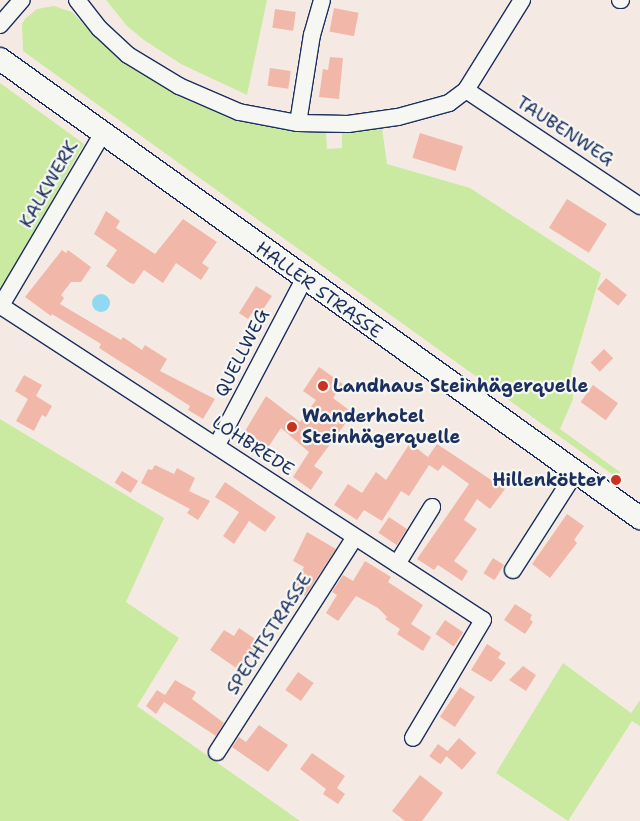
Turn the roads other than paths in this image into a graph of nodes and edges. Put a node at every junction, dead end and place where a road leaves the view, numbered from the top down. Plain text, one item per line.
1 (22, 0) edge
2 (77, 0) edge
3 (322, 0) edge
4 (522, 0) edge
5 (0, 25) edge
6 (0, 59) edge
7 (466, 90) junction
8 (298, 123) junction
9 (103, 133) junction
10 (640, 206) edge
11 (304, 280) junction
12 (0, 306) edge
13 (217, 446) junction
14 (576, 474) junction
15 (432, 507) dead end
16 (640, 518) edge
17 (355, 537) junction
18 (397, 564) junction
19 (513, 570) dead end
20 (413, 738) dead end
21 (217, 752) dead end

1 - 5 street
2 - 8 street
3 - 8 street
4 - 7 street
6 - 9 main road, HALLER STRASSE
7 - 8 street
7 - 10 street, TAUBENWEG
9 - 11 main road, HALLER STRASSE
9 - 12 street, KALKWERK
11 - 13 street, QUELLWEG
11 - 14 main road, HALLER STRASSE
12 - 13 street, LOHBREDE
13 - 17 street, LOHBREDE
14 - 16 main road, HALLER STRASSE
14 - 19 street
15 - 18 street
17 - 18 street, LOHBREDE
17 - 21 street, SPECHTSTRASSE
18 - 20 street, LOHBREDE

